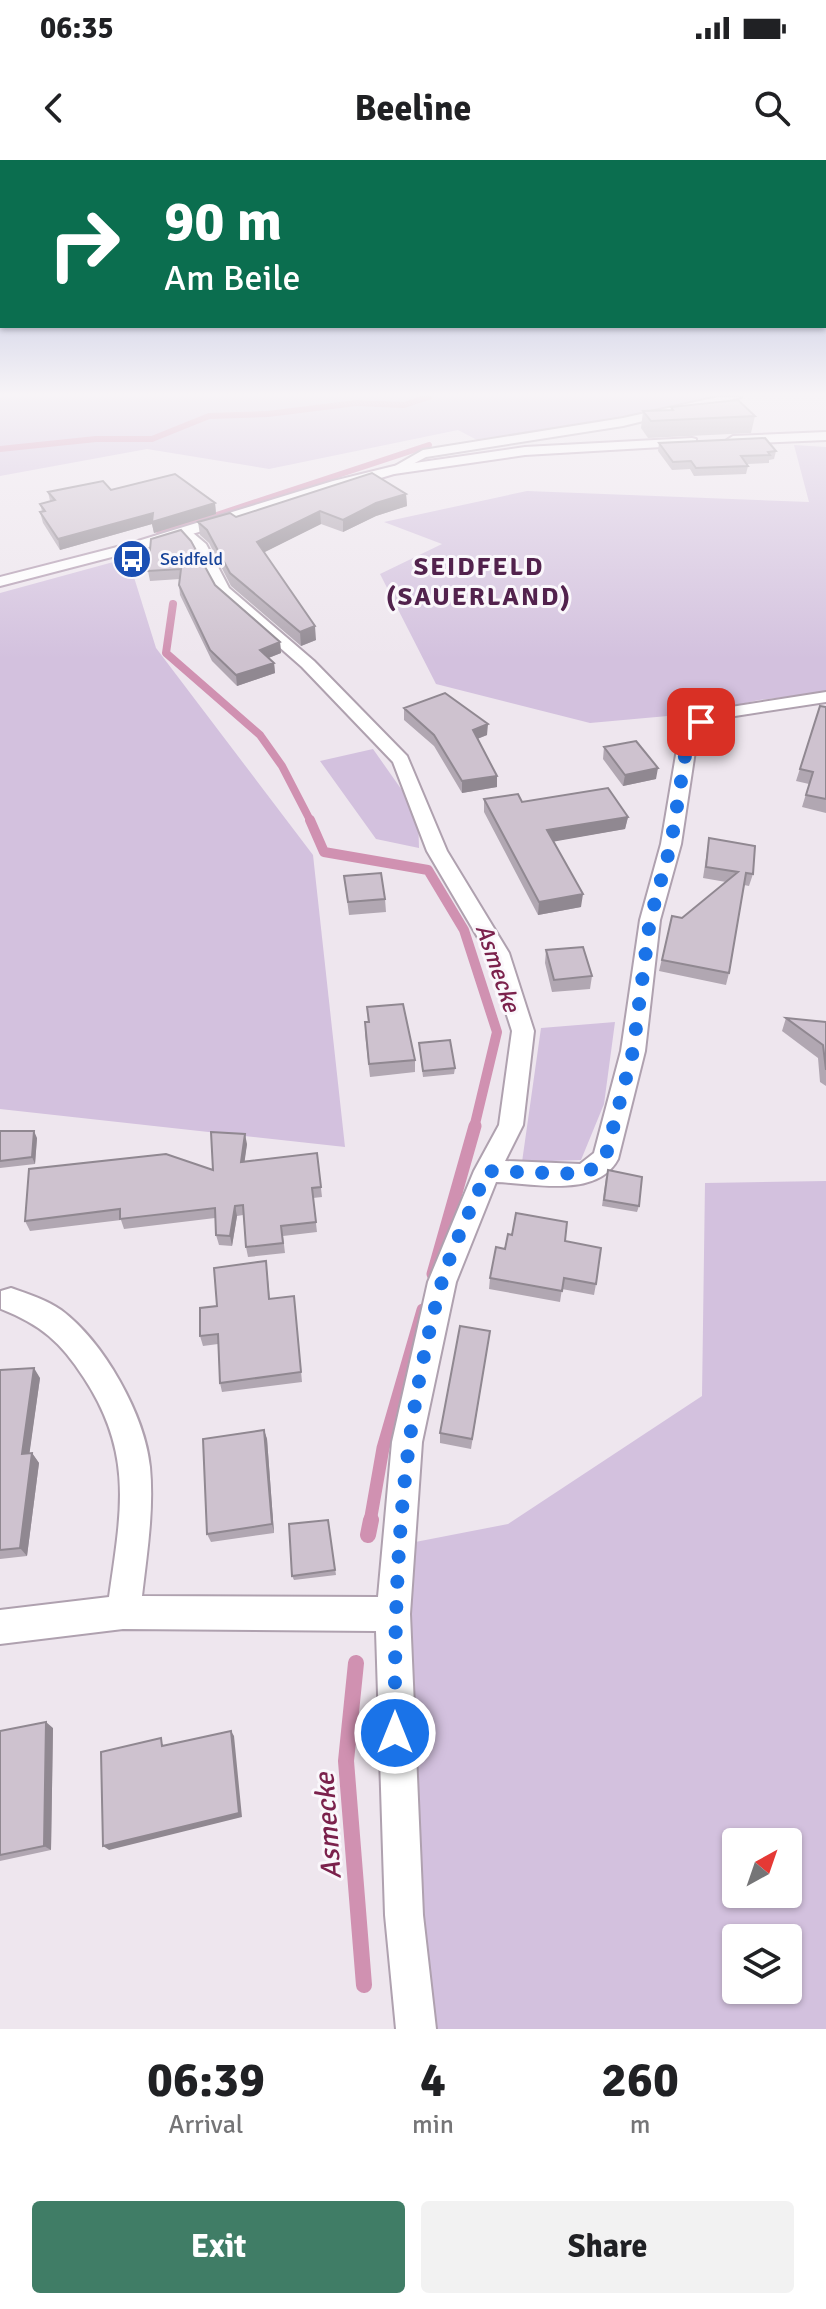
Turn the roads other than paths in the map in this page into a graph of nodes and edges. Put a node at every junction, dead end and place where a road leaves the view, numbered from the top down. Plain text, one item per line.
1 (337, 484) edge
2 (186, 531) junction
3 (0, 582) edge
4 (826, 697) edge
5 (487, 1171) junction
6 (11, 1300) dead end
7 (123, 1612) junction
8 (393, 1614) junction
9 (0, 1627) edge
10 (416, 2029) edge

1 - 2 street
2 - 3 street
2 - 5 street
4 - 5 street
5 - 8 street
6 - 7 street
7 - 8 street
7 - 9 street
8 - 10 street

